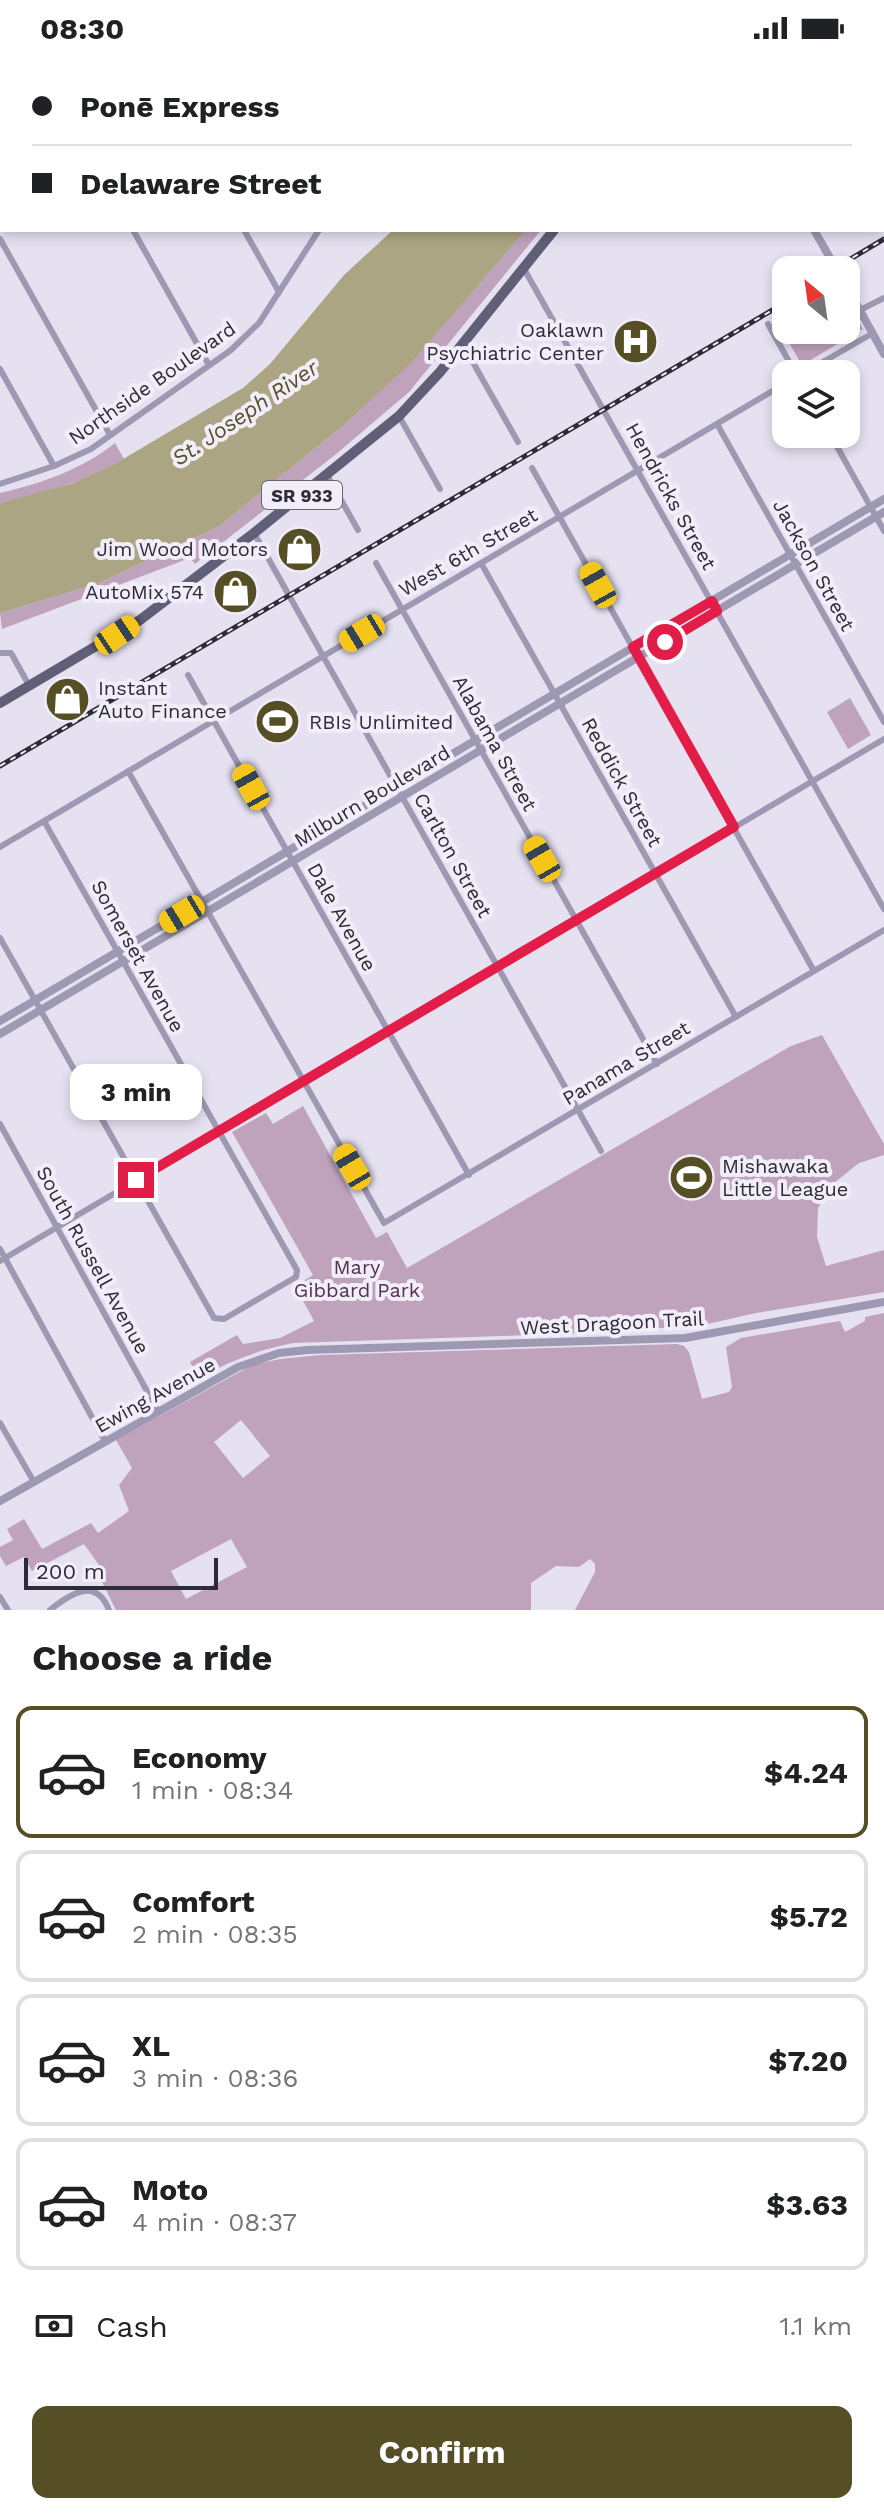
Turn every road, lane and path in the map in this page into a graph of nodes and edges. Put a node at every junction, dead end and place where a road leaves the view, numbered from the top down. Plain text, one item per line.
1 (134, 232) edge
2 (245, 232) edge
3 (318, 232) edge
4 (552, 232) edge
5 (815, 232) edge
6 (0, 239) edge
7 (829, 256) edge
8 (523, 267) junction
9 (279, 292) junction
10 (884, 298) edge
11 (860, 310) joint
12 (768, 324) dead end
13 (873, 333) junction
14 (462, 343) junction
15 (884, 354) edge
16 (790, 360) edge
17 (824, 360) edge
18 (209, 365) junction
19 (0, 369) edge
20 (772, 391) edge
21 (399, 416) junction
22 (717, 424) junction
23 (110, 435) junction
24 (518, 442) dead end
25 (838, 448) edge
26 (54, 466) junction
27 (532, 468) dead end
28 (638, 470) junction
29 (327, 475) junction
30 (0, 484) edge
31 (440, 489) dead end
32 (884, 499) edge
33 (871, 507) junction
34 (880, 515) edge
35 (559, 517) junction
36 (358, 530) dead end
37 (884, 531) edge
38 (254, 533) junction
39 (790, 554) junction
40 (376, 563) dead end
41 (481, 563) junction
42 (796, 564) junction
43 (712, 601) junction
44 (402, 609) junction
45 (717, 611) junction
46 (633, 647) junction
47 (0, 653) edge
48 (323, 656) junction
49 (639, 657) junction
50 (188, 675) dead end
51 (30, 687) junction
52 (554, 694) junction
53 (0, 703) edge
54 (560, 704) junction
55 (213, 721) junction
56 (884, 722) edge
57 (884, 739) edge
58 (475, 740) junction
59 (481, 750) junction
60 (128, 771) junction
61 (812, 781) junction
62 (397, 787) junction
63 (402, 797) junction
64 (44, 821) junction
65 (734, 827) junction
66 (0, 847) edge
67 (287, 852) junction
68 (293, 862) junction
69 (655, 874) junction
70 (202, 902) junction
71 (884, 909) edge
72 (208, 912) junction
73 (576, 920) junction
74 (884, 930) edge
75 (0, 938) edge
76 (117, 952) junction
77 (123, 962) junction
78 (498, 967) junction
79 (814, 971) junction
80 (35, 1001) junction
81 (41, 1011) junction
82 (736, 1017) junction
83 (0, 1021) edge
84 (388, 1032) junction
85 (0, 1034) edge
86 (657, 1064) junction
87 (304, 1082) junction
88 (579, 1110) junction
89 (0, 1124) edge
90 (218, 1131) junction
91 (601, 1151) dead end
92 (469, 1175) junction
93 (136, 1180) junction
94 (57, 1227) junction
95 (0, 1249) edge
96 (2, 1259) edge
97 (884, 1302) edge
98 (338, 1348) joint
99 (158, 1411) junction
100 (0, 1423) edge
101 (105, 1441) junction
102 (34, 1482) junction
103 (0, 1501) edge
104 (0, 1597) edge
105 (8, 1610) edge
106 (50, 1610) edge
107 (109, 1610) edge

1 - 18 street
2 - 9 street
3 - 9 street, Northside Boulevard
4 - 8 main road, SR 933
5 - 7 street
6 - 23 street
8 - 14 main road, SR 933
8 - 28 street, Hendricks Street
9 - 18 street, Northside Boulevard
10 - 11 street
11 - 13 street
12 - 16 street
13 - 15 street
13 - 17 street
14 - 21 main road, SR 933
14 - 24 street
18 - 23 street, Northside Boulevard
19 - 26 street
20 - 22 street, West 6th Street
21 - 29 main road, SR 933
21 - 31 street
22 - 28 street, West 6th Street
22 - 39 street, Jackson Street
23 - 26 street, Northside Boulevard
25 - 33 street
26 - 30 street, Northside Boulevard
27 - 35 street
28 - 35 street, West 6th Street
28 - 43 street, Hendricks Street
29 - 36 street
29 - 38 main road, SR 933
32 - 33 street, Milburn Boulevard
33 - 34 street
33 - 39 street, Milburn Boulevard
34 - 37 street
34 - 42 street, Milburn Boulevard
35 - 41 street, West 6th Street
35 - 46 street
38 - 48 street, Carlton Street
38 - 51 main road, SR 933
39 - 42 street, Jackson Street
39 - 43 street, Milburn Boulevard
40 - 44 street, Alabama Street
41 - 44 street, West 6th Street
41 - 52 street, Reddick Street
42 - 45 street, Milburn Boulevard
42 - 56 street, Jackson Street
43 - 45 street, Hendricks Street
43 - 46 street, Milburn Boulevard
44 - 48 street, West 6th Street
44 - 58 street, Alabama Street
45 - 49 street, Milburn Boulevard
45 - 61 street, Hendricks Street
46 - 49 street
46 - 52 street, Milburn Boulevard
47 - 51 street
48 - 55 street, West 6th Street
48 - 62 street, Carlton Street
49 - 54 street, Milburn Boulevard
49 - 65 street
50 - 55 street, Dale Avenue
51 - 53 main road, SR 933
52 - 54 street, Reddick Street
52 - 58 street, Milburn Boulevard
54 - 59 street, Milburn Boulevard
54 - 69 street, Reddick Street
55 - 60 street, West 6th Street
55 - 67 street, Dale Avenue
57 - 61 street
58 - 59 street, Alabama Street
58 - 62 street, Milburn Boulevard
59 - 63 street, Milburn Boulevard
59 - 73 street, Alabama Street
60 - 64 street, West 6th Street
60 - 70 street
61 - 65 street
61 - 71 street, Hendricks Street
62 - 63 street, Carlton Street
62 - 67 street, Milburn Boulevard
63 - 68 street, Milburn Boulevard
63 - 78 street, Carlton Street
64 - 66 street, West 6th Street
64 - 76 street, Somerset Avenue
65 - 69 street
65 - 79 street
67 - 68 street, Dale Avenue
67 - 70 street, Milburn Boulevard
68 - 72 street, Milburn Boulevard
68 - 84 street, Dale Avenue
69 - 73 street
69 - 82 street, Reddick Street
70 - 72 street
70 - 76 street, Milburn Boulevard
72 - 77 street, Milburn Boulevard
72 - 87 street
73 - 78 street
73 - 86 street, Alabama Street
74 - 79 street, Panama Street
75 - 80 street
76 - 77 street, Somerset Avenue
76 - 80 street, Milburn Boulevard
77 - 81 street, Milburn Boulevard
77 - 90 street, Somerset Avenue
78 - 84 street
78 - 88 street, Carlton Street
79 - 82 street, Panama Street
80 - 81 street
80 - 83 street, Milburn Boulevard
81 - 85 street, Milburn Boulevard
81 - 93 street
82 - 86 street, Panama Street
84 - 87 street
84 - 92 street, Dale Avenue
86 - 88 street, Panama Street
87 - 90 street
87 - 92 street, Panama Street
88 - 91 street, Carlton Street
88 - 92 street, Panama Street
89 - 94 street, South Russell Avenue
90 - 93 street
90 - 93 street, Somerset Avenue
93 - 94 street
94 - 96 street
94 - 99 street, South Russell Avenue
95 - 96 street
96 - 101 street
97 - 98 street, West Dragoon Trail
98 - 99 street, Ewing Avenue
99 - 101 street, Ewing Avenue
100 - 102 street
101 - 102 street, Ewing Avenue
102 - 103 street, Ewing Avenue
104 - 105 street
106 - 107 street

